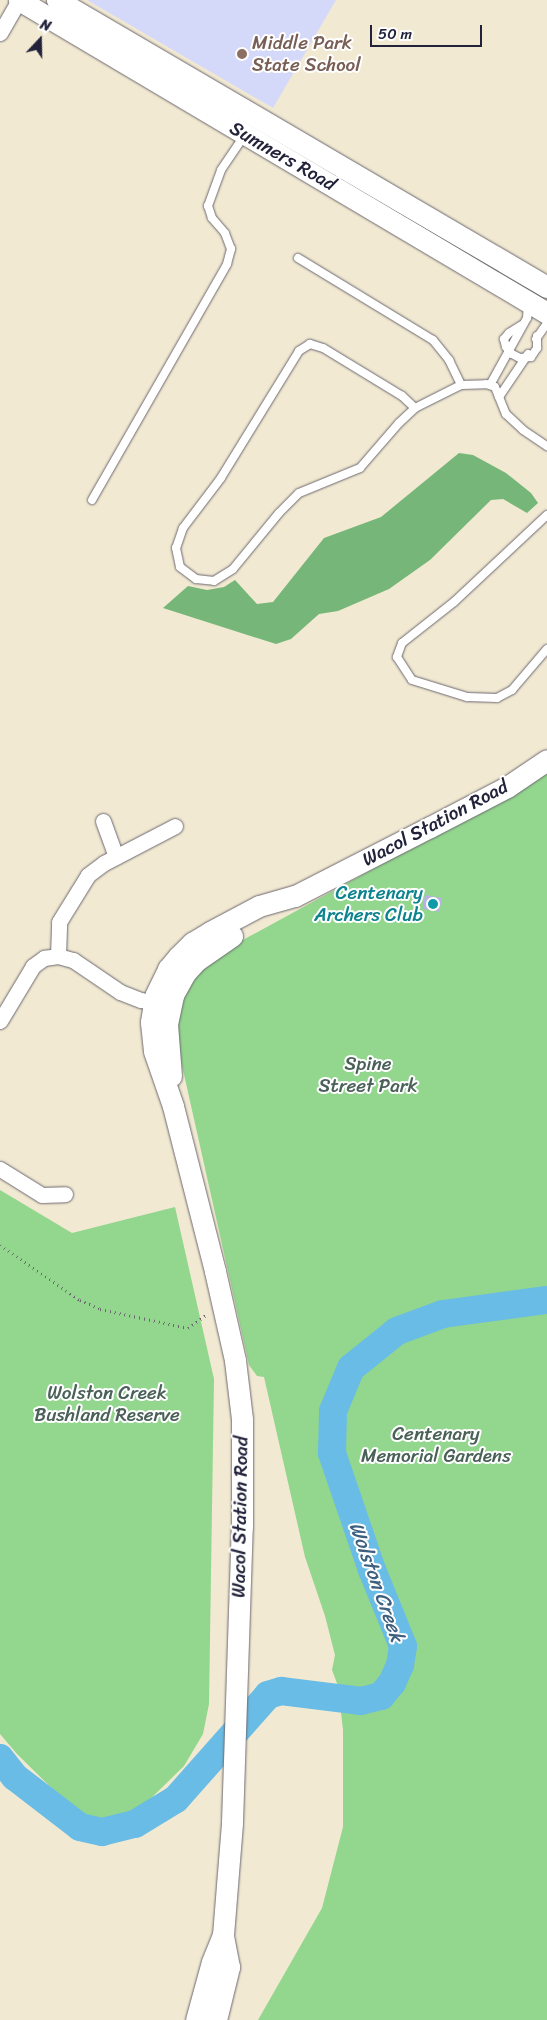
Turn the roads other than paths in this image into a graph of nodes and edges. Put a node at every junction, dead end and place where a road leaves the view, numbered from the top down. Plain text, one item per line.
1 (19, 0) edge
2 (57, 0) edge
3 (0, 33) edge
4 (245, 134) junction
5 (298, 258) dead end
6 (547, 287) edge
7 (534, 311) edge
8 (547, 323) edge
9 (509, 350) junction
10 (526, 357) junction
11 (461, 385) junction
12 (490, 385) junction
13 (499, 396) junction
14 (415, 408) junction
15 (547, 446) edge
16 (92, 500) dead end
17 (547, 515) edge
18 (547, 649) edge
19 (547, 760) edge
20 (103, 821) dead end
21 (175, 826) dead end
22 (116, 857) junction
23 (58, 956) junction
24 (162, 1004) junction
25 (0, 1022) edge
26 (0, 1169) edge
27 (65, 1194) dead end
28 (223, 1935) junction
29 (196, 2020) edge
30 (216, 2020) edge

1 - 3 street
1 - 4 main road, Sumners Road
2 - 6 main road, Sumners Road
4 - 7 main road, Sumners Road
4 - 16 lane
5 - 11 lane
7 - 9 lane
8 - 10 lane
9 - 10 lane
9 - 12 lane
10 - 13 lane
11 - 12 lane
11 - 14 lane
12 - 13 lane
13 - 15 lane
14 - 14 lane
17 - 18 lane
19 - 24 main road, Wacol Station Road
20 - 22 street
21 - 22 street
22 - 23 street
23 - 24 street
23 - 25 street
24 - 28 main road, Wacol Station Road
26 - 27 street
28 - 29 main road, Wacol Station Road
28 - 30 main road, Wacol Station Road

